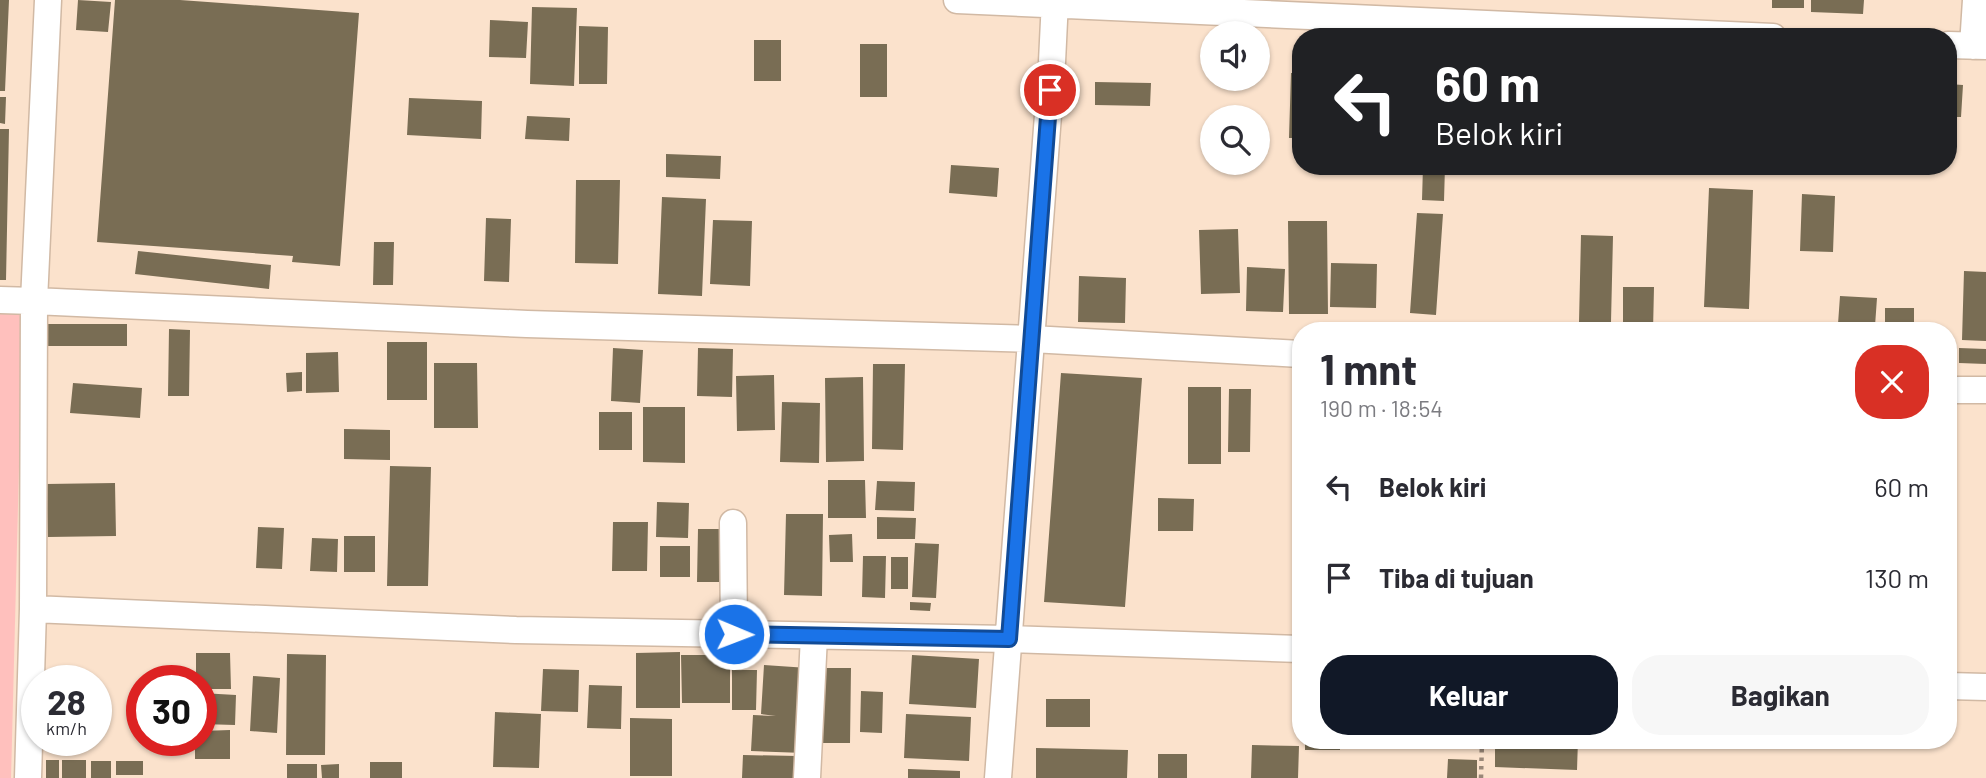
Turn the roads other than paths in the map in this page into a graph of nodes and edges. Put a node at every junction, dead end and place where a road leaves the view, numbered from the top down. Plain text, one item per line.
1 (48, 0) edge
2 (957, 0) edge
3 (1976, 0) edge
4 (1055, 2) edge
5 (1588, 28) edge
6 (1969, 46) edge
7 (0, 300) edge
8 (34, 301) junction
9 (1032, 339) junction
10 (1292, 354) edge
11 (1957, 390) edge
12 (1986, 390) edge
13 (733, 523) dead end
14 (33, 609) junction
15 (734, 634) junction
16 (814, 636) junction
17 (1009, 639) junction
18 (1292, 649) edge
19 (1957, 686) edge
20 (1986, 687) edge
21 (28, 778) edge
22 (807, 778) edge
23 (998, 778) edge

1 - 8 street
2 - 4 street
3 - 6 street
4 - 5 street
4 - 9 street
7 - 8 street
8 - 9 street
8 - 14 street
9 - 10 street
9 - 17 street
11 - 12 street
13 - 15 street
14 - 15 street
14 - 21 street
15 - 16 street
16 - 17 street
16 - 22 street
17 - 18 street
17 - 23 street
19 - 20 street

